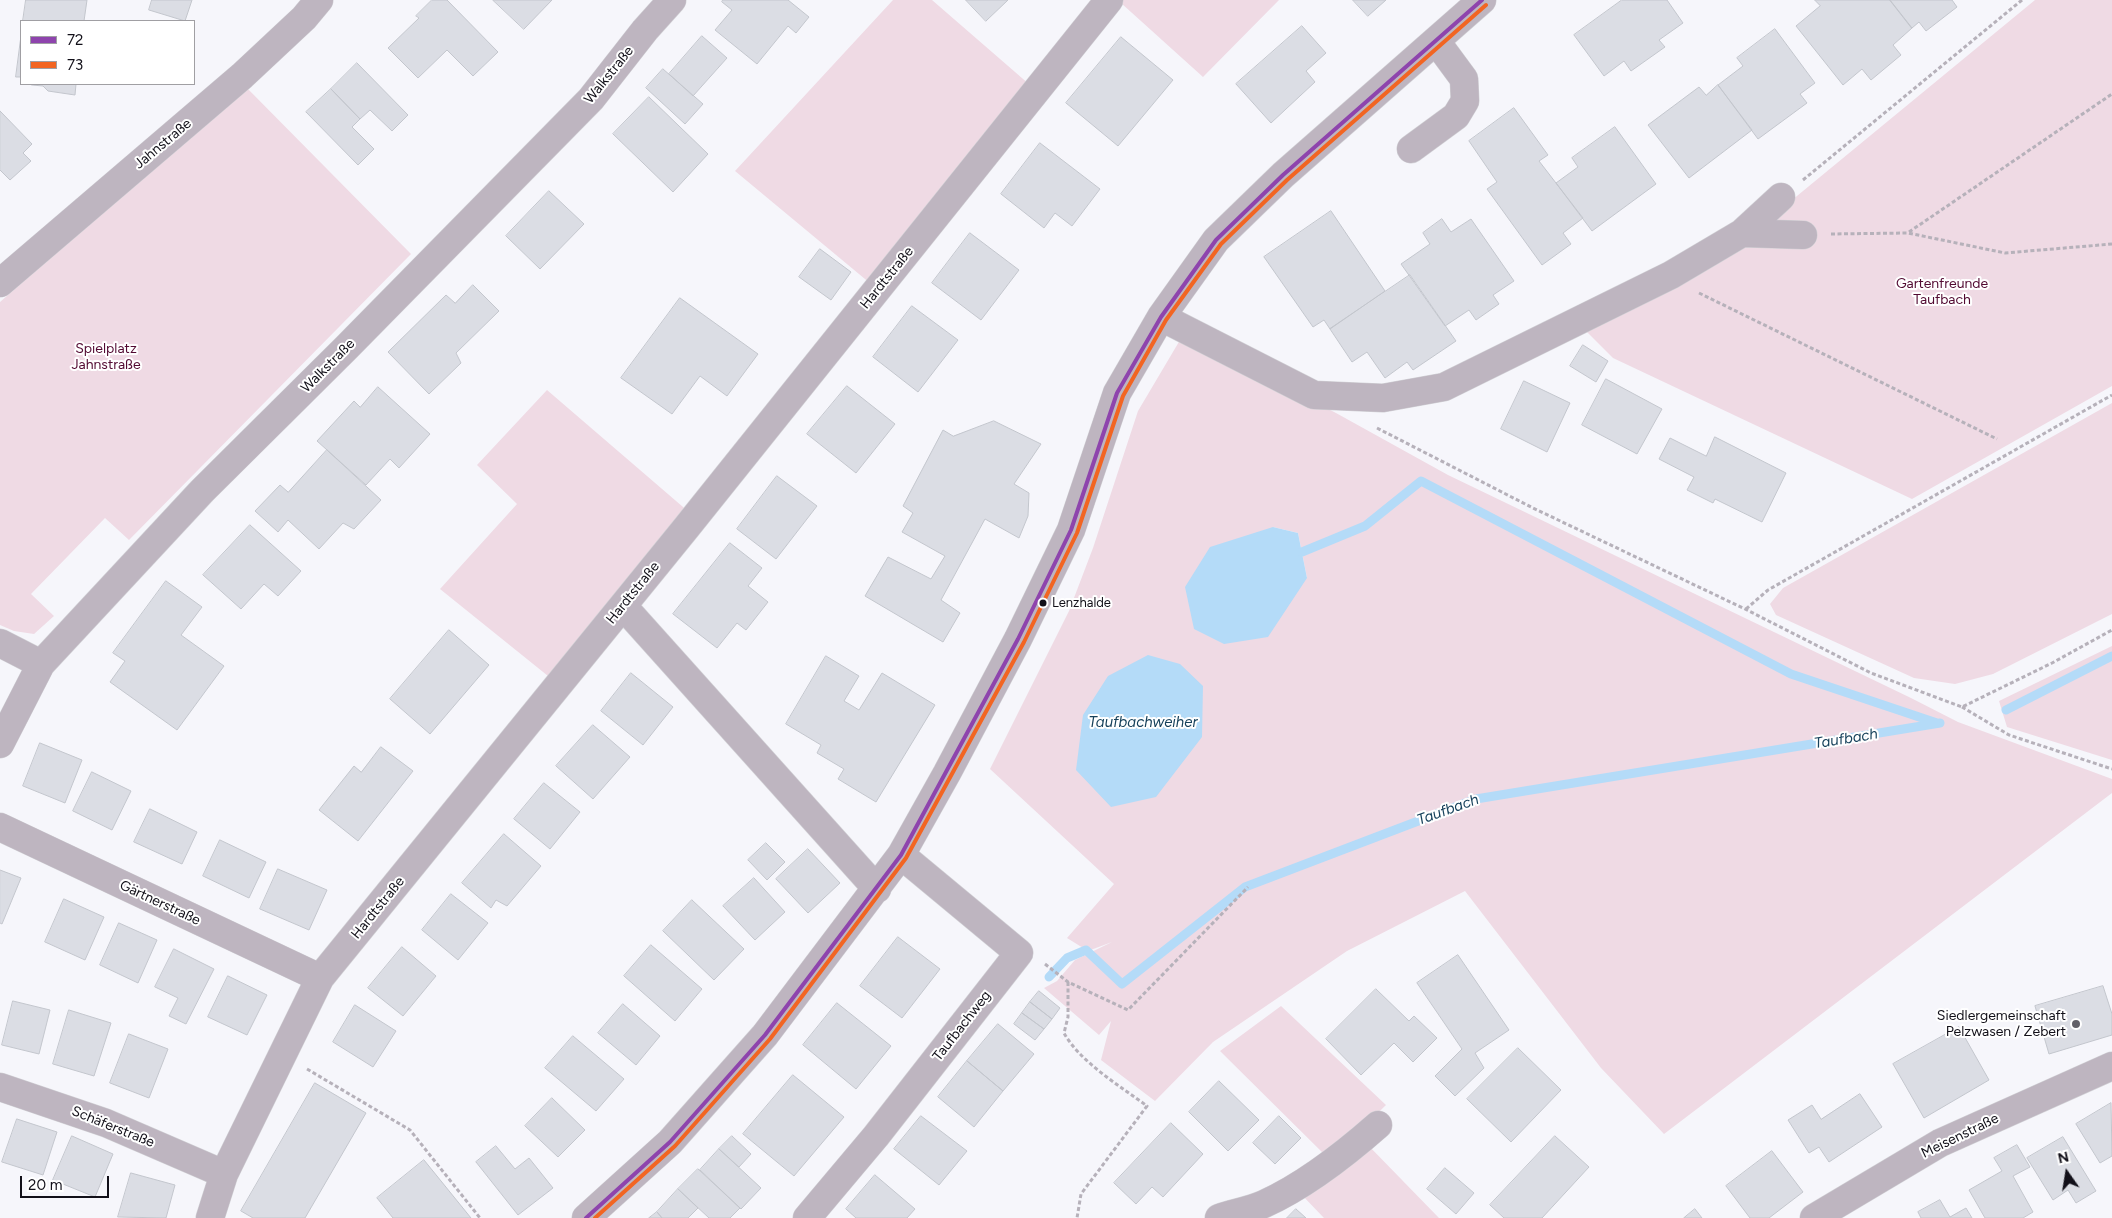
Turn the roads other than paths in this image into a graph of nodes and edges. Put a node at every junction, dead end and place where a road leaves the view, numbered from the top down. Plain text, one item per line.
1 (319, 0) edge
2 (672, 0) edge
3 (1109, 0) edge
4 (1482, 0) edge
5 (1436, 41) junction
6 (1411, 149) dead end
7 (1781, 198) road end
8 (1742, 233) junction
9 (1803, 234) road end
10 (0, 283) edge
11 (1161, 317) junction
12 (623, 606) junction
13 (0, 643) edge
14 (42, 664) junction
15 (0, 744) edge
16 (0, 827) edge
17 (901, 855) junction
18 (877, 889) junction
19 (320, 978) junction
20 (2112, 1066) edge
21 (0, 1087) edge
22 (1378, 1125) dead end
23 (224, 1174) junction
24 (210, 1218) edge
25 (586, 1218) edge
26 (807, 1218) edge
27 (1220, 1218) edge
28 (1814, 1218) edge

1 - 10 street, Jahnstraße
2 - 14 street, Walkstraße
3 - 12 street, Hardtstraße
4 - 5 street
5 - 6 street
5 - 11 street
7 - 8 street
8 - 9 street
8 - 11 street
11 - 17 street
12 - 18 street
12 - 19 street, Hardtstraße
13 - 14 street
14 - 15 street, Walkstraße
16 - 19 street, Gärtnerstraße
17 - 18 street
17 - 26 street, Taufbachweg
18 - 25 street
19 - 23 street, Hardtstraße
20 - 28 street, Meisenstraße
21 - 23 street, Schäferstraße
22 - 27 street
23 - 24 street, Hardtstraße

